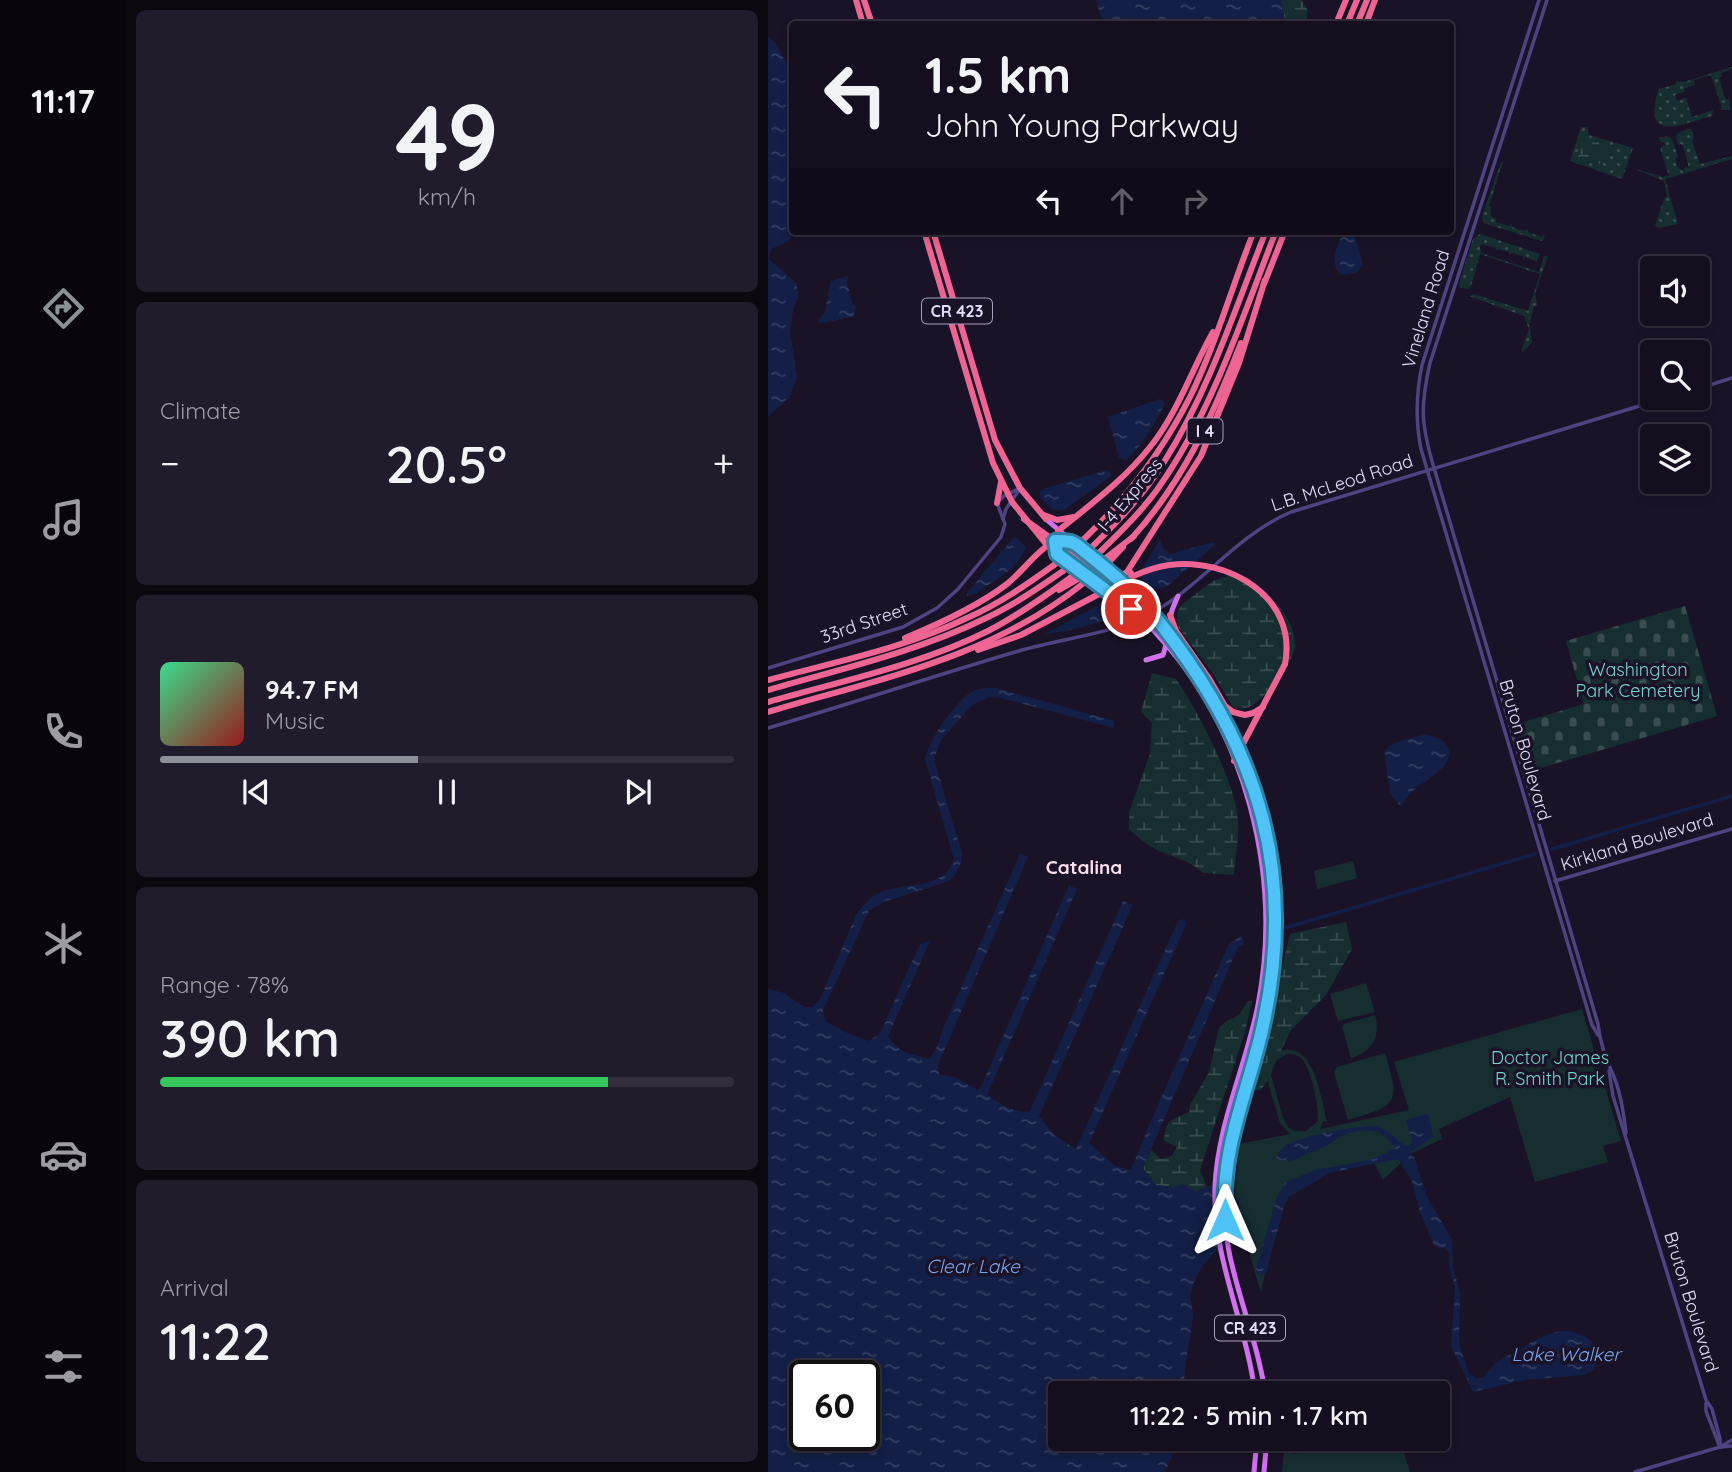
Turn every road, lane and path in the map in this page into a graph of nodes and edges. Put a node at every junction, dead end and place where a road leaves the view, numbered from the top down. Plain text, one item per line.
1 (856, 0) edge
2 (864, 0) edge
3 (1346, 0) edge
4 (1357, 0) edge
5 (1367, 0) edge
6 (1375, 0) edge
7 (1539, 0) edge
8 (1547, 0) edge
9 (862, 21) edge
10 (871, 21) edge
11 (1337, 21) edge
12 (1348, 21) edge
13 (1358, 21) edge
14 (1367, 21) edge
15 (1520, 61) junction
16 (1527, 62) junction
17 (1502, 116) junction
18 (1509, 118) junction
19 (1490, 155) junction
20 (1496, 157) junction
21 (925, 235) edge
22 (934, 235) edge
23 (1252, 235) edge
24 (1263, 235) edge
25 (1274, 235) edge
26 (1283, 235) edge
27 (937, 273) junction
28 (1265, 280) junction
29 (951, 292) junction
30 (1221, 319) junction
31 (1732, 378) edge
32 (968, 379) junction
33 (1710, 385) edge
34 (980, 391) junction
35 (1640, 406) edge
36 (1434, 468) junction
37 (1428, 470) junction
38 (1001, 482) junction
39 (1020, 488) junction
40 (1008, 494) junction
41 (1012, 502) junction
42 (997, 503) junction
43 (1039, 513) junction
44 (1077, 516) junction
45 (1003, 519) junction
46 (1024, 519) junction
47 (1046, 519) joint
48 (1058, 531) junction
49 (1035, 532) junction
50 (1134, 536) junction
51 (1055, 541) junction
52 (1072, 542) junction
53 (1047, 545) junction
54 (1057, 554) junction
55 (1037, 556) junction
56 (1133, 563) junction
57 (1119, 578) junction
58 (1082, 580) junction
59 (1135, 594) junction
60 (1471, 595) junction
61 (1178, 596) junction
62 (1466, 597) junction
63 (1033, 605) junction
64 (1126, 605) junction
65 (1152, 613) junction
66 (1170, 615) junction
67 (1141, 618) junction
68 (1122, 626) junction
69 (1166, 645) junction
70 (966, 652) junction
71 (866, 653) junction
72 (1184, 654) junction
73 (1146, 660) dead end
74 (768, 668) edge
75 (768, 681) edge
76 (768, 690) edge
77 (768, 702) edge
78 (1263, 706) junction
79 (768, 712) edge
80 (1506, 712) junction
81 (1500, 714) junction
82 (768, 728) edge
83 (1240, 750) junction
84 (1235, 761) junction
85 (1525, 779) junction
86 (1520, 780) junction
87 (1732, 828) edge
88 (1555, 881) junction
89 (1550, 882) junction
90 (1580, 962) junction
91 (1574, 964) junction
92 (1589, 992) junction
93 (1583, 993) junction
94 (1599, 1037) junction
95 (1253, 1381) edge
96 (1263, 1381) edge
97 (1732, 1440) edge
98 (1732, 1446) edge
99 (1720, 1447) junction
100 (1256, 1451) edge
101 (1266, 1451) edge
102 (1254, 1472) edge
103 (1264, 1472) edge
104 (1635, 1472) edge

1 - 9 highway
2 - 10 highway
3 - 11 highway
4 - 12 highway
5 - 13 highway
6 - 14 highway
7 - 15 street, Vineland Road
8 - 16 street, Vineland Road
15 - 16 street
15 - 17 street, Vineland Road
16 - 18 street, Vineland Road
17 - 18 street
17 - 19 street, Vineland Road
18 - 20 street, Vineland Road
19 - 20 street
19 - 37 street, Vineland Road
20 - 36 street, Vineland Road
21 - 27 highway, CR 423
22 - 29 highway, CR 423
23 - 30 highway, I 4
24 - 76 highway, I-4 Express, bridge
25 - 63 highway, I-4 Express, bridge
26 - 28 highway, I 4
27 - 29 highway
27 - 32 highway, CR 423
28 - 50 highway, I 4
28 - 56 highway
29 - 34 highway, CR 423
30 - 44 highway
30 - 71 highway, I 4, bridge
31 - 33 street
32 - 34 highway
32 - 38 highway, CR 423
34 - 39 highway, CR 423
35 - 36 street, L.B. McLeod Road
36 - 37 street, L.B. McLeod Road
36 - 60 street, Bruton Boulevard
37 - 61 street, L.B. McLeod Road
37 - 62 street, Bruton Boulevard
38 - 40 highway, CR 423
38 - 42 highway
39 - 40 street
39 - 41 street, 33rd Street
39 - 43 highway, CR 423
40 - 41 highway, CR 423
40 - 42 street
41 - 45 street, 33rd Street
41 - 46 highway, CR 423
42 - 45 street
43 - 44 highway
43 - 47 highway, CR 423
44 - 48 highway
45 - 74 street, 33rd Street
46 - 49 highway, CR 423
46 - 51 highway
47 - 48 main road, CR 423
48 - 51 highway
48 - 52 main road, CR 423
49 - 53 highway, CR 423
49 - 55 highway
50 - 58 highway, bridge
50 - 58 highway, I 4, bridge
51 - 52 highway
51 - 53 highway
51 - 54 highway
51 - 57 highway
52 - 57 main road, CR 423
53 - 54 main road, CR 423
53 - 55 highway
54 - 64 main road, CR 423
55 - 71 highway
56 - 57 highway
56 - 59 highway
57 - 59 main road, CR 423
58 - 63 highway
58 - 70 highway, I 4
59 - 65 main road, CR 423
60 - 62 street
60 - 80 street, Bruton Boulevard
61 - 65 street, L.B. McLeod Road
61 - 66 main road
62 - 81 street, Bruton Boulevard
63 - 77 highway, I-4 Express
64 - 67 main road, CR 423
64 - 68 main road
65 - 67 street, L.B. McLeod Road
65 - 72 main road, CR 423
66 - 72 main road
66 - 78 highway
67 - 68 street, L.B. McLeod Road
67 - 69 main road, CR 423
68 - 82 street, L.B. McLeod Road
69 - 73 main road
69 - 84 main road, CR 423
70 - 78 highway, bridge
70 - 79 highway, I 4
71 - 75 highway, I 4
72 - 83 main road, CR 423
78 - 83 highway
80 - 81 street
80 - 85 street, Bruton Boulevard
81 - 86 street, Bruton Boulevard
83 - 84 highway
83 - 96 main road, CR 423
84 - 95 main road, CR 423
85 - 86 street
85 - 88 street, Bruton Boulevard
86 - 89 street, Bruton Boulevard
87 - 88 street, Kirkland Boulevard
88 - 89 street, Kirkland Boulevard
88 - 90 street, Bruton Boulevard
89 - 91 street, Bruton Boulevard
90 - 91 street
90 - 92 street, Bruton Boulevard
91 - 93 street, Bruton Boulevard
92 - 93 street
92 - 94 street, Bruton Boulevard
93 - 94 street, Bruton Boulevard
94 - 99 street, Bruton Boulevard
97 - 99 street
98 - 99 street
99 - 104 street
100 - 102 main road
101 - 103 main road

